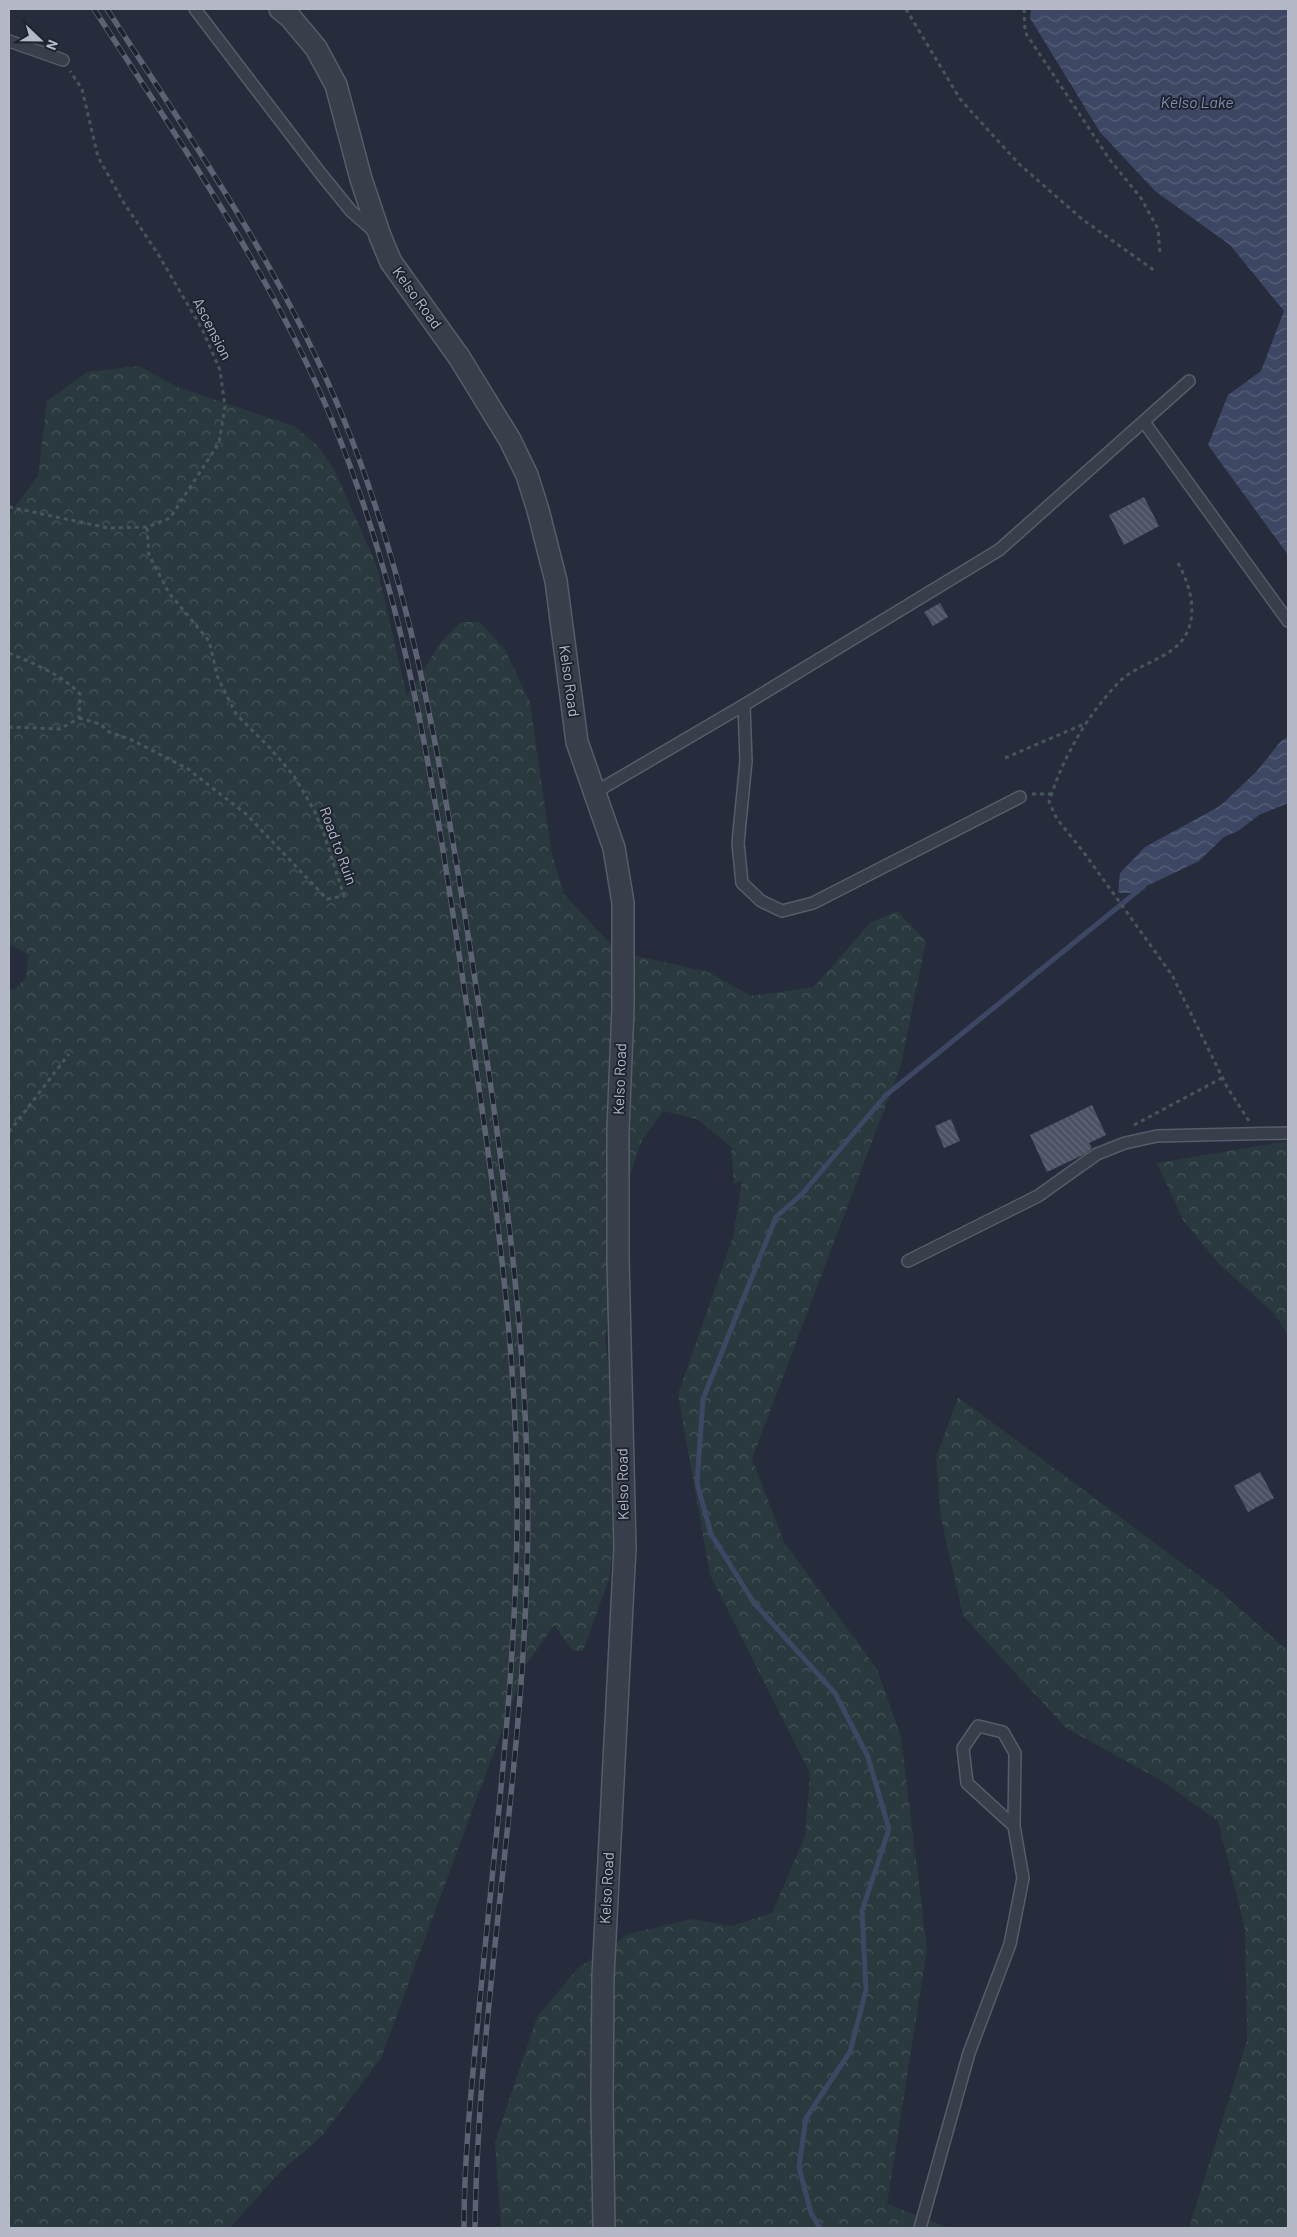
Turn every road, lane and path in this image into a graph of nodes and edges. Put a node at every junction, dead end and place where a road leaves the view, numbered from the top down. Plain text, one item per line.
1 (195, 9) edge
2 (280, 9) edge
3 (906, 9) edge
4 (1024, 9) edge
5 (9, 41) edge
6 (62, 60) joint
7 (380, 236) junction
8 (1160, 254) dead end
9 (1155, 271) dead end
10 (1190, 381) dead end
11 (1144, 422) junction
12 (9, 507) edge
13 (147, 527) junction
14 (1178, 563) dead end
15 (1288, 621) edge
16 (9, 653) edge
17 (744, 705) junction
18 (80, 718) junction
19 (1084, 724) junction
20 (9, 727) edge
21 (1006, 758) dead end
22 (594, 792) junction
23 (1020, 797) dead end
24 (69, 1054) dead end
25 (1222, 1078) junction
26 (1134, 1125) dead end
27 (9, 1132) edge
28 (1288, 1133) edge
29 (1258, 1134) junction
30 (908, 1261) dead end
31 (1014, 1826) junction
32 (604, 2228) edge
33 (920, 2228) edge

1 - 7 lane
2 - 7 street, Kelso Road
3 - 9 path
4 - 8 path
5 - 6 lane
6 - 13 path, Ascension
7 - 22 street, Kelso Road
10 - 11 lane
11 - 15 lane
11 - 17 lane
12 - 13 path, Ascension
13 - 18 path, Road to Ruin
14 - 19 path
16 - 18 path
17 - 22 lane
17 - 23 lane
18 - 20 path
19 - 21 path
19 - 25 path
22 - 32 street, Kelso Road
24 - 27 path
25 - 26 path
25 - 29 path
28 - 29 lane
29 - 30 lane
31 - 31 lane
31 - 33 lane

